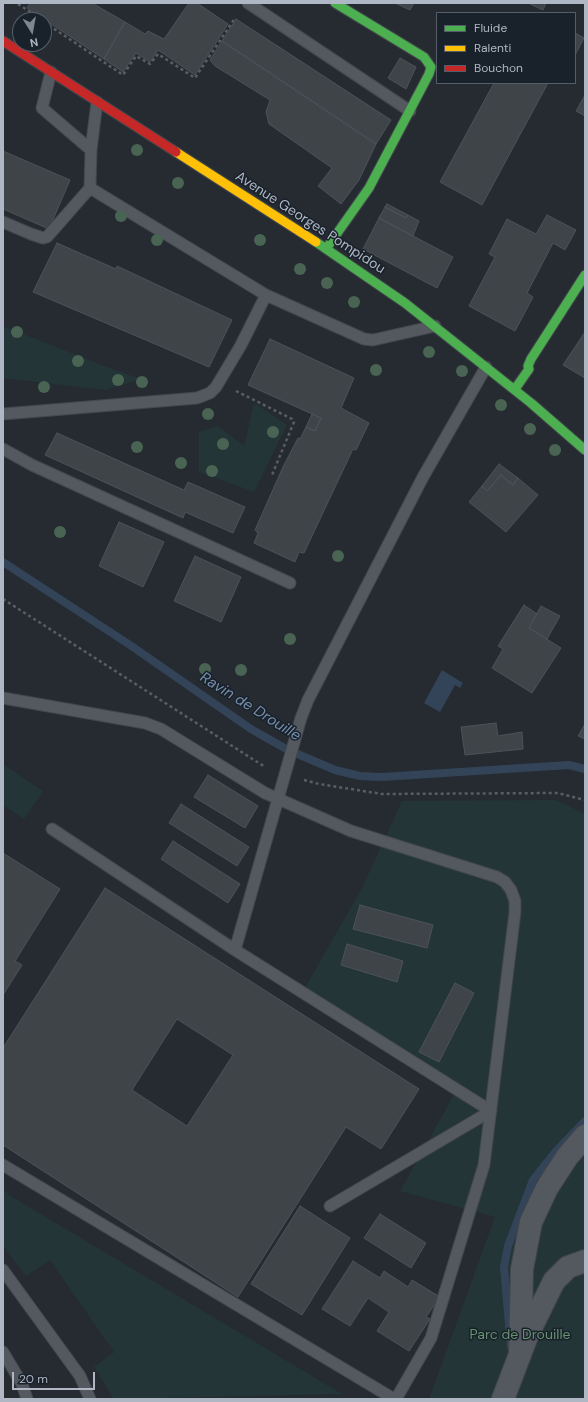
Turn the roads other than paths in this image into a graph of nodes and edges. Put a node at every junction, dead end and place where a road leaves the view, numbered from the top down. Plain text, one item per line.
1 (248, 3) edge
2 (335, 3) edge
3 (3, 41) edge
4 (51, 72) junction
5 (97, 102) junction
6 (410, 111) junction
7 (91, 150) junction
8 (90, 188) junction
9 (3, 222) edge
10 (326, 249) junction
11 (585, 275) edge
12 (266, 295) junction
13 (435, 326) junction
14 (486, 367) junction
15 (514, 389) junction
16 (3, 414) edge
17 (3, 449) edge
18 (585, 450) edge
19 (290, 583) dead end
20 (3, 698) edge
21 (278, 798) junction
22 (52, 829) dead end
23 (235, 950) junction
24 (491, 1111) junction
25 (585, 1136) edge
26 (3, 1165) edge
27 (330, 1206) dead end
28 (585, 1261) edge
29 (3, 1270) edge
30 (3, 1352) edge
31 (520, 1356) junction
32 (27, 1399) edge
33 (90, 1399) edge
34 (395, 1399) edge
35 (503, 1399) edge

1 - 6 lane
2 - 6 main road
3 - 4 main road, Avenue Georges Pompidou
4 - 5 main road, Avenue Georges Pompidou
4 - 7 lane
5 - 7 lane
5 - 10 main road, Avenue Georges Pompidou
6 - 10 main road
7 - 8 lane
8 - 9 lane
8 - 12 lane
10 - 13 main road, Avenue Georges Pompidou
11 - 15 main road
12 - 13 lane
12 - 16 lane
13 - 14 main road, Avenue Georges Pompidou
14 - 15 main road, Avenue Georges Pompidou
14 - 21 lane
15 - 18 main road, Avenue Georges Pompidou
17 - 19 lane
20 - 21 lane
21 - 23 lane
21 - 24 lane
22 - 23 lane
23 - 24 lane
24 - 27 lane
24 - 34 lane
25 - 31 street
26 - 34 lane
28 - 31 street
29 - 33 lane
30 - 32 lane
31 - 35 street

